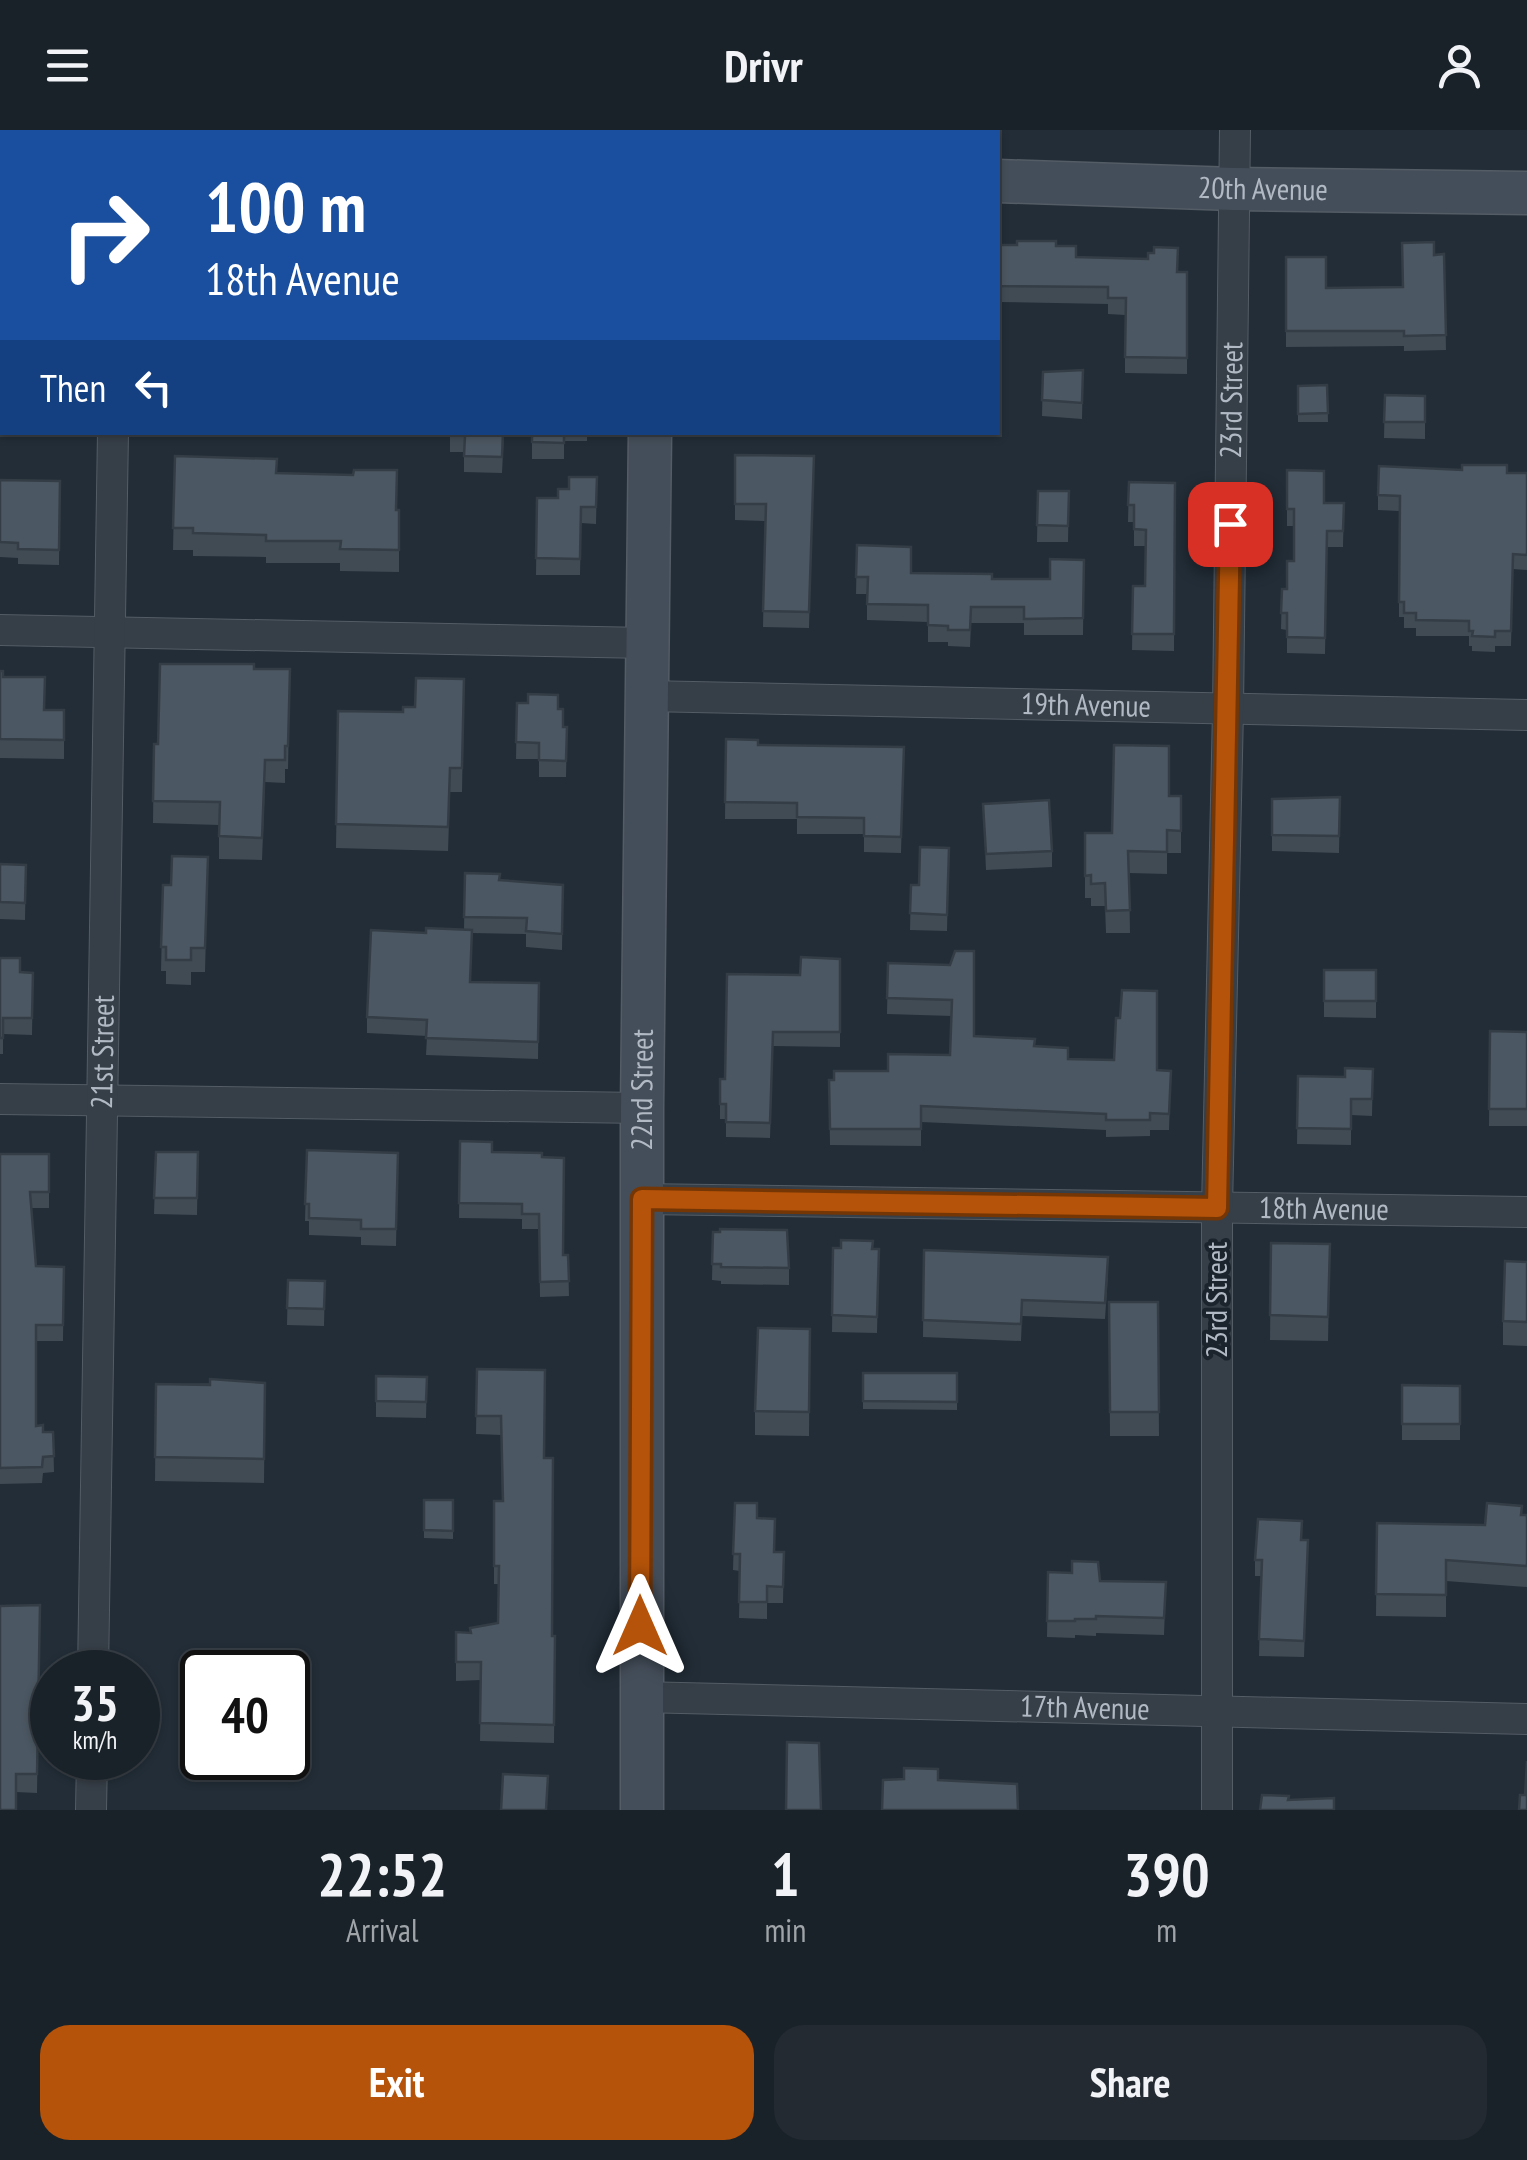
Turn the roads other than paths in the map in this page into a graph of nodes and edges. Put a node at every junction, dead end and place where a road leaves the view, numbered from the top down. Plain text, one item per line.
1 (1235, 130) edge
2 (1000, 181) edge
3 (1234, 188) junction
4 (1527, 192) edge
5 (112, 435) edge
6 (650, 435) edge
7 (0, 630) edge
8 (110, 632) junction
9 (646, 643) junction
10 (646, 696) junction
11 (1228, 710) junction
12 (1527, 715) edge
13 (0, 1099) edge
14 (102, 1100) junction
15 (642, 1108) junction
16 (642, 1199) junction
17 (1217, 1208) junction
18 (1527, 1212) edge
19 (93, 1650) edge
20 (640, 1697) junction
21 (1219, 1711) junction
22 (1527, 1718) edge
23 (92, 1780) edge
24 (91, 1810) edge
25 (642, 1810) edge
26 (1217, 1810) edge

1 - 3 street, 23rd Street
2 - 3 street, 20th Avenue
3 - 4 street, 20th Avenue
3 - 11 street, 23rd Street
5 - 8 street, 21st Street
6 - 9 street, 22nd Street
7 - 8 street
8 - 9 street
8 - 14 street, 21st Street
9 - 10 street, 22nd Street
10 - 11 street, 19th Avenue
10 - 15 street, 22nd Street
11 - 12 street, 19th Avenue
11 - 17 street, 23rd Street
13 - 14 street
14 - 15 street
14 - 19 street, 21st Street
15 - 16 street, 22nd Street
16 - 17 street, 18th Avenue
16 - 20 street, 22nd Street
17 - 18 street, 18th Avenue
17 - 21 street, 23rd Street
20 - 21 street, 17th Avenue
20 - 25 street, 22nd Street
21 - 22 street, 17th Avenue
21 - 26 street, 23rd Street
23 - 24 street

